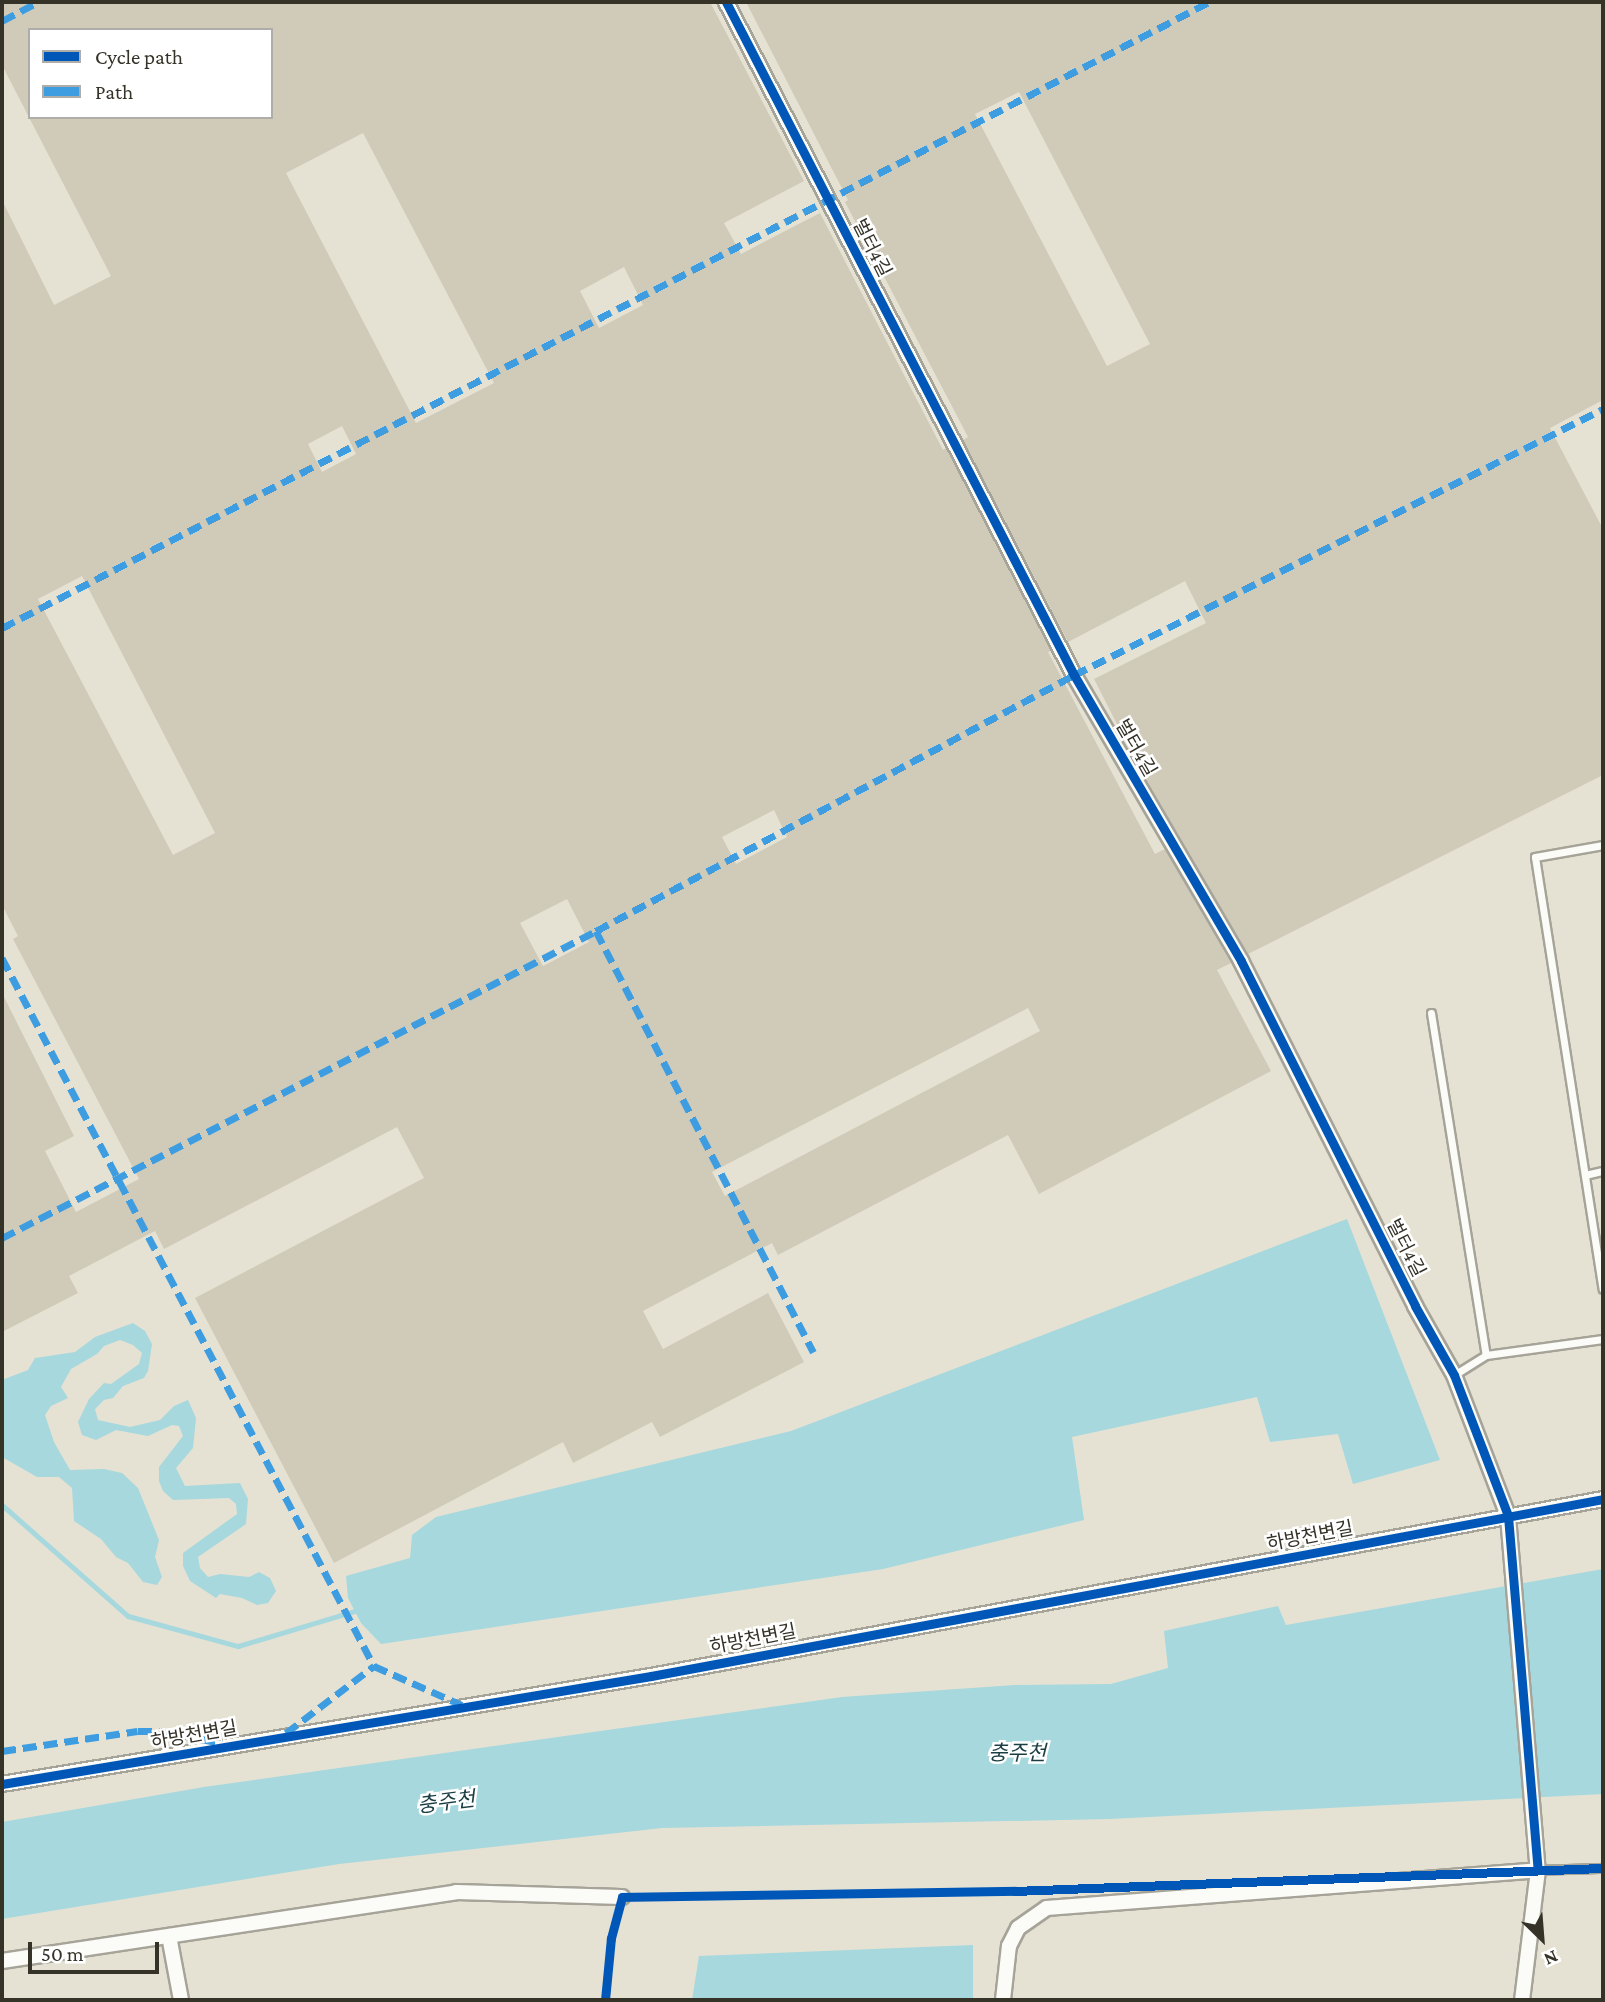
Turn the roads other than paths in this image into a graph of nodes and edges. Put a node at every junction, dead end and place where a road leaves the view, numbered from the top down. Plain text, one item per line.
1 (726, 2) edge
2 (1603, 845) edge
3 (1431, 1013) dead end
4 (1603, 1171) edge
5 (1584, 1175) junction
6 (1603, 1289) edge
7 (1603, 1339) edge
8 (1486, 1355) junction
9 (1454, 1375) junction
10 (1603, 1499) edge
11 (1508, 1516) junction
12 (2, 1784) edge
13 (1603, 1868) edge
14 (1538, 1870) junction
15 (622, 1898) dead end
16 (169, 1936) junction
17 (2, 1961) edge
18 (181, 2000) edge
19 (1003, 2000) edge
20 (1522, 2000) edge

1 - 9 street, 벌터4길
2 - 5 lane
3 - 8 lane
4 - 5 lane
5 - 6 lane
7 - 8 lane
8 - 9 lane
9 - 11 street, 벌터4길
10 - 11 street, 하방천변길
11 - 12 street, 하방천변길
11 - 14 street, 벌터4길
13 - 14 lane
14 - 19 street
14 - 20 street, 벌터4길
15 - 16 street
16 - 17 street
16 - 18 street

